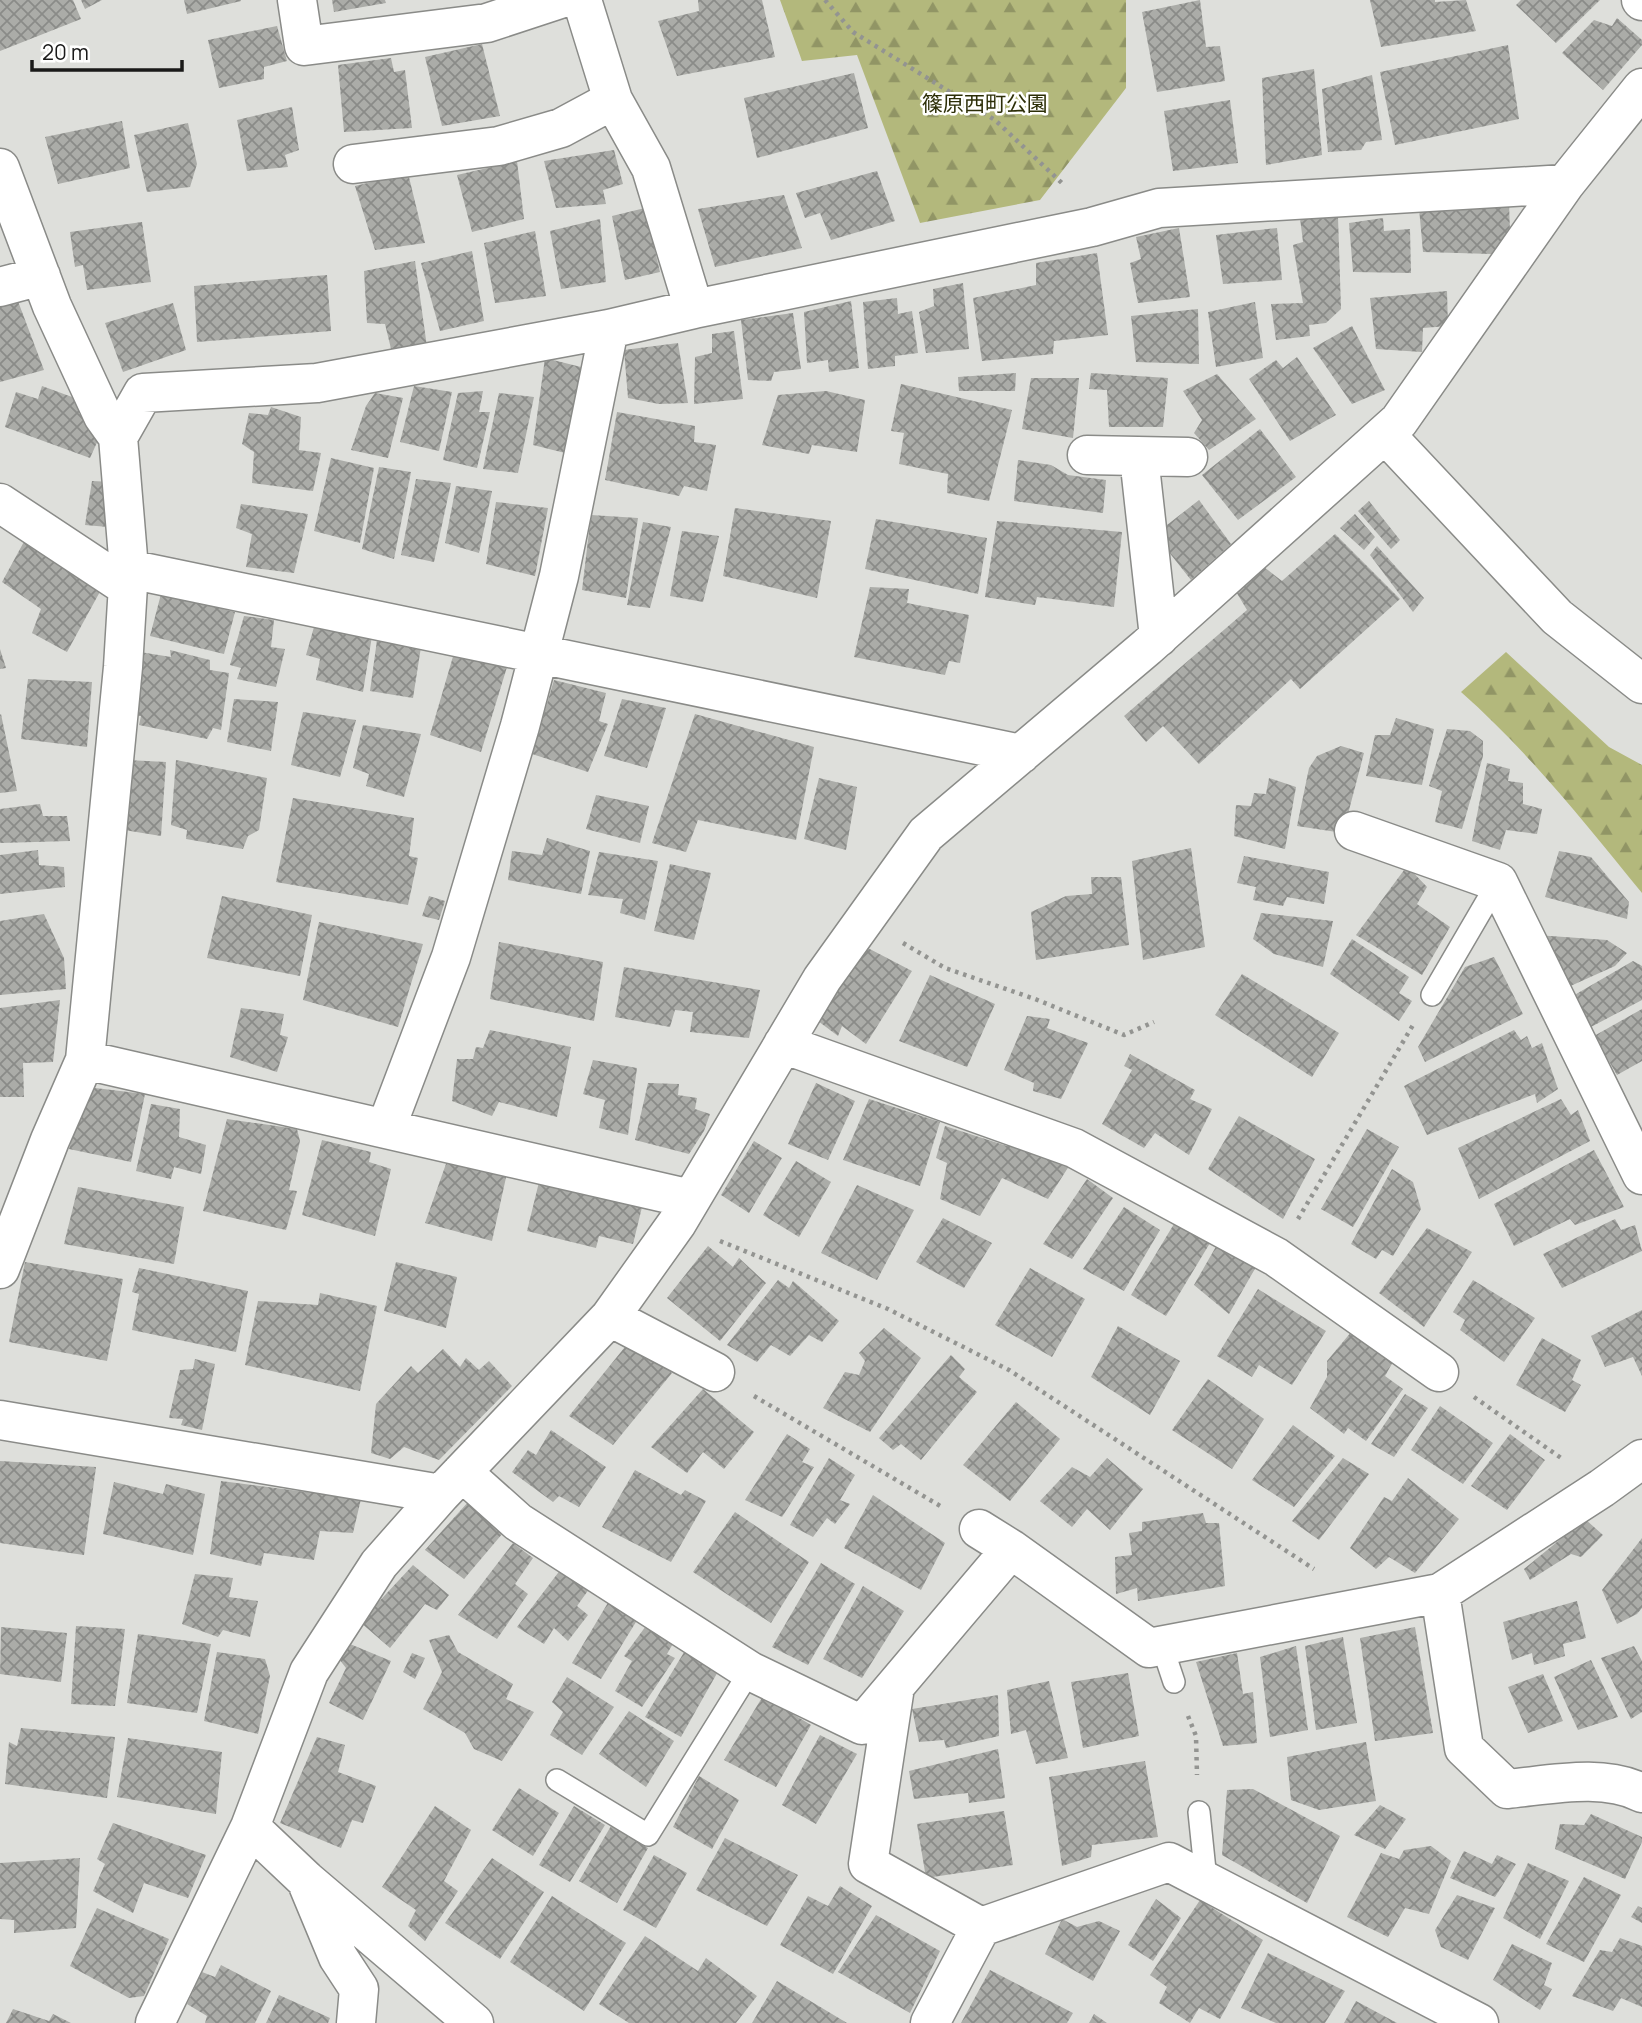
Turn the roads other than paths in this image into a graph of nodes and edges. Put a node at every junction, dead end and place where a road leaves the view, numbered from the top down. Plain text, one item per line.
1 (297, 0) edge
2 (557, 0) edge
3 (582, 0) edge
4 (1642, 88) edge
5 (613, 100) junction
6 (353, 164) dead end
7 (0, 168) edge
8 (1565, 184) junction
9 (41, 276) junction
10 (0, 287) edge
11 (694, 309) junction
12 (609, 329) junction
13 (1385, 434) junction
14 (118, 437) junction
15 (1087, 455) dead end
16 (1139, 457) junction
17 (1188, 457) dead end
18 (0, 503) edge
19 (128, 578) junction
20 (1159, 637) junction
21 (538, 653) junction
22 (1642, 684) edge
23 (1021, 754) junction
24 (1354, 831) dead end
25 (1498, 882) junction
26 (1432, 995) road end
27 (783, 1044) junction
28 (85, 1059) junction
29 (386, 1128) junction
30 (1642, 1175) edge
31 (684, 1211) junction
32 (0, 1269) edge
33 (610, 1317) junction
34 (715, 1372) road end
35 (1439, 1372) road end
36 (0, 1420) edge
37 (1642, 1459) edge
38 (451, 1483) junction
39 (979, 1529) road end
40 (1011, 1549) junction
41 (1440, 1594) junction
42 (1162, 1646) junction
43 (750, 1671) junction
44 (1174, 1682) road end
45 (895, 1687) junction
46 (557, 1780) dead end
47 (1642, 1793) edge
48 (1199, 1812) road end
49 (250, 1827) junction
50 (306, 1880) junction
51 (1206, 1880) junction
52 (981, 1927) junction
53 (155, 2023) edge
54 (356, 2023) edge
55 (474, 2023) edge
56 (930, 2023) edge
57 (1479, 2023) edge

1 - 2 street
3 - 5 street
4 - 8 street
5 - 6 street
5 - 11 street
7 - 9 street
8 - 11 street
8 - 13 street
9 - 10 street
9 - 14 street
11 - 12 street
12 - 14 street
12 - 21 street
13 - 20 street
13 - 22 street
14 - 19 street
15 - 16 street
16 - 17 street
16 - 20 street
18 - 19 street
19 - 21 street
19 - 28 street
20 - 23 street
21 - 23 street
21 - 29 street
23 - 27 street
24 - 25 street
25 - 26 lane
25 - 30 street
27 - 31 street
27 - 35 street
28 - 29 street
28 - 32 street
29 - 31 street
31 - 33 street
33 - 34 street
33 - 38 street
36 - 38 street
37 - 41 street
38 - 43 street
38 - 49 street
39 - 40 street
40 - 42 street
40 - 45 street
41 - 42 street
41 - 47 street
42 - 44 lane
43 - 45 street
43 - 46 lane
45 - 52 street
48 - 51 lane
49 - 50 street
49 - 53 street
50 - 54 street
50 - 55 street
51 - 52 street
51 - 57 street
52 - 56 street

